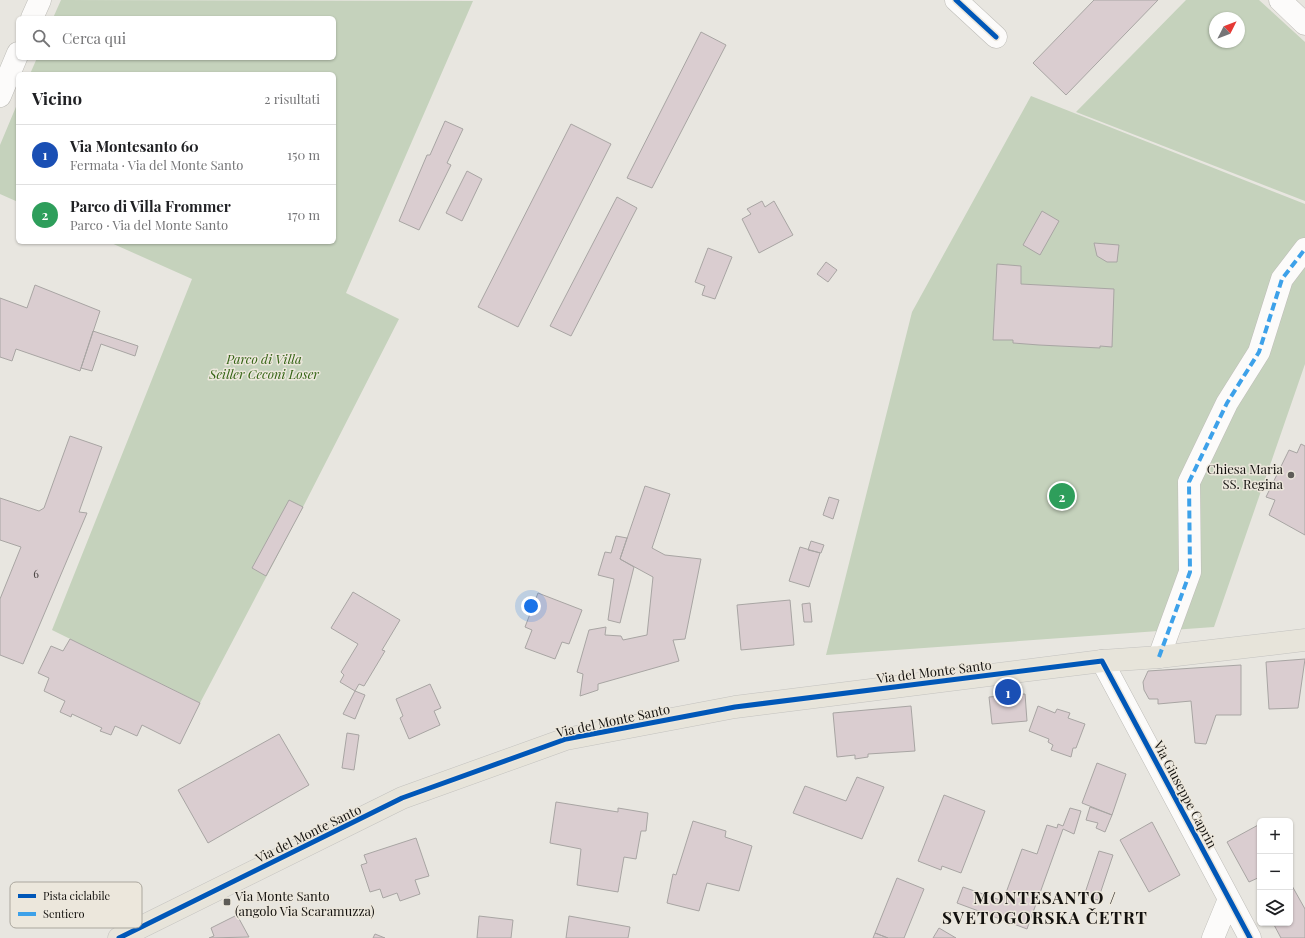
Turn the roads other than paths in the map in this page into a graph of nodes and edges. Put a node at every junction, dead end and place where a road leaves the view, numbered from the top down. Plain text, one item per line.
1 (40, 0) edge
2 (956, 0) edge
3 (1280, 0) edge
4 (33, 16) edge
5 (1305, 24) edge
6 (996, 37) dead end
7 (16, 58) edge
8 (0, 96) edge
9 (1305, 249) edge
10 (1305, 640) edge
11 (1159, 657) junction
12 (1102, 661) junction
13 (1229, 899) junction
14 (142, 927) edge
15 (139, 928) edge
16 (119, 938) edge
17 (1212, 938) edge
18 (1250, 938) edge

1 - 4 street
2 - 6 street
3 - 5 street
7 - 8 street
9 - 11 street
10 - 11 main road, Via del Monte Santo
11 - 12 main road, Via del Monte Santo
12 - 13 street, Via Giuseppe Caprin
12 - 14 main road, Via del Monte Santo
13 - 17 street
13 - 18 street, Via Giuseppe Caprin
15 - 16 main road, Via del Monte Santo

